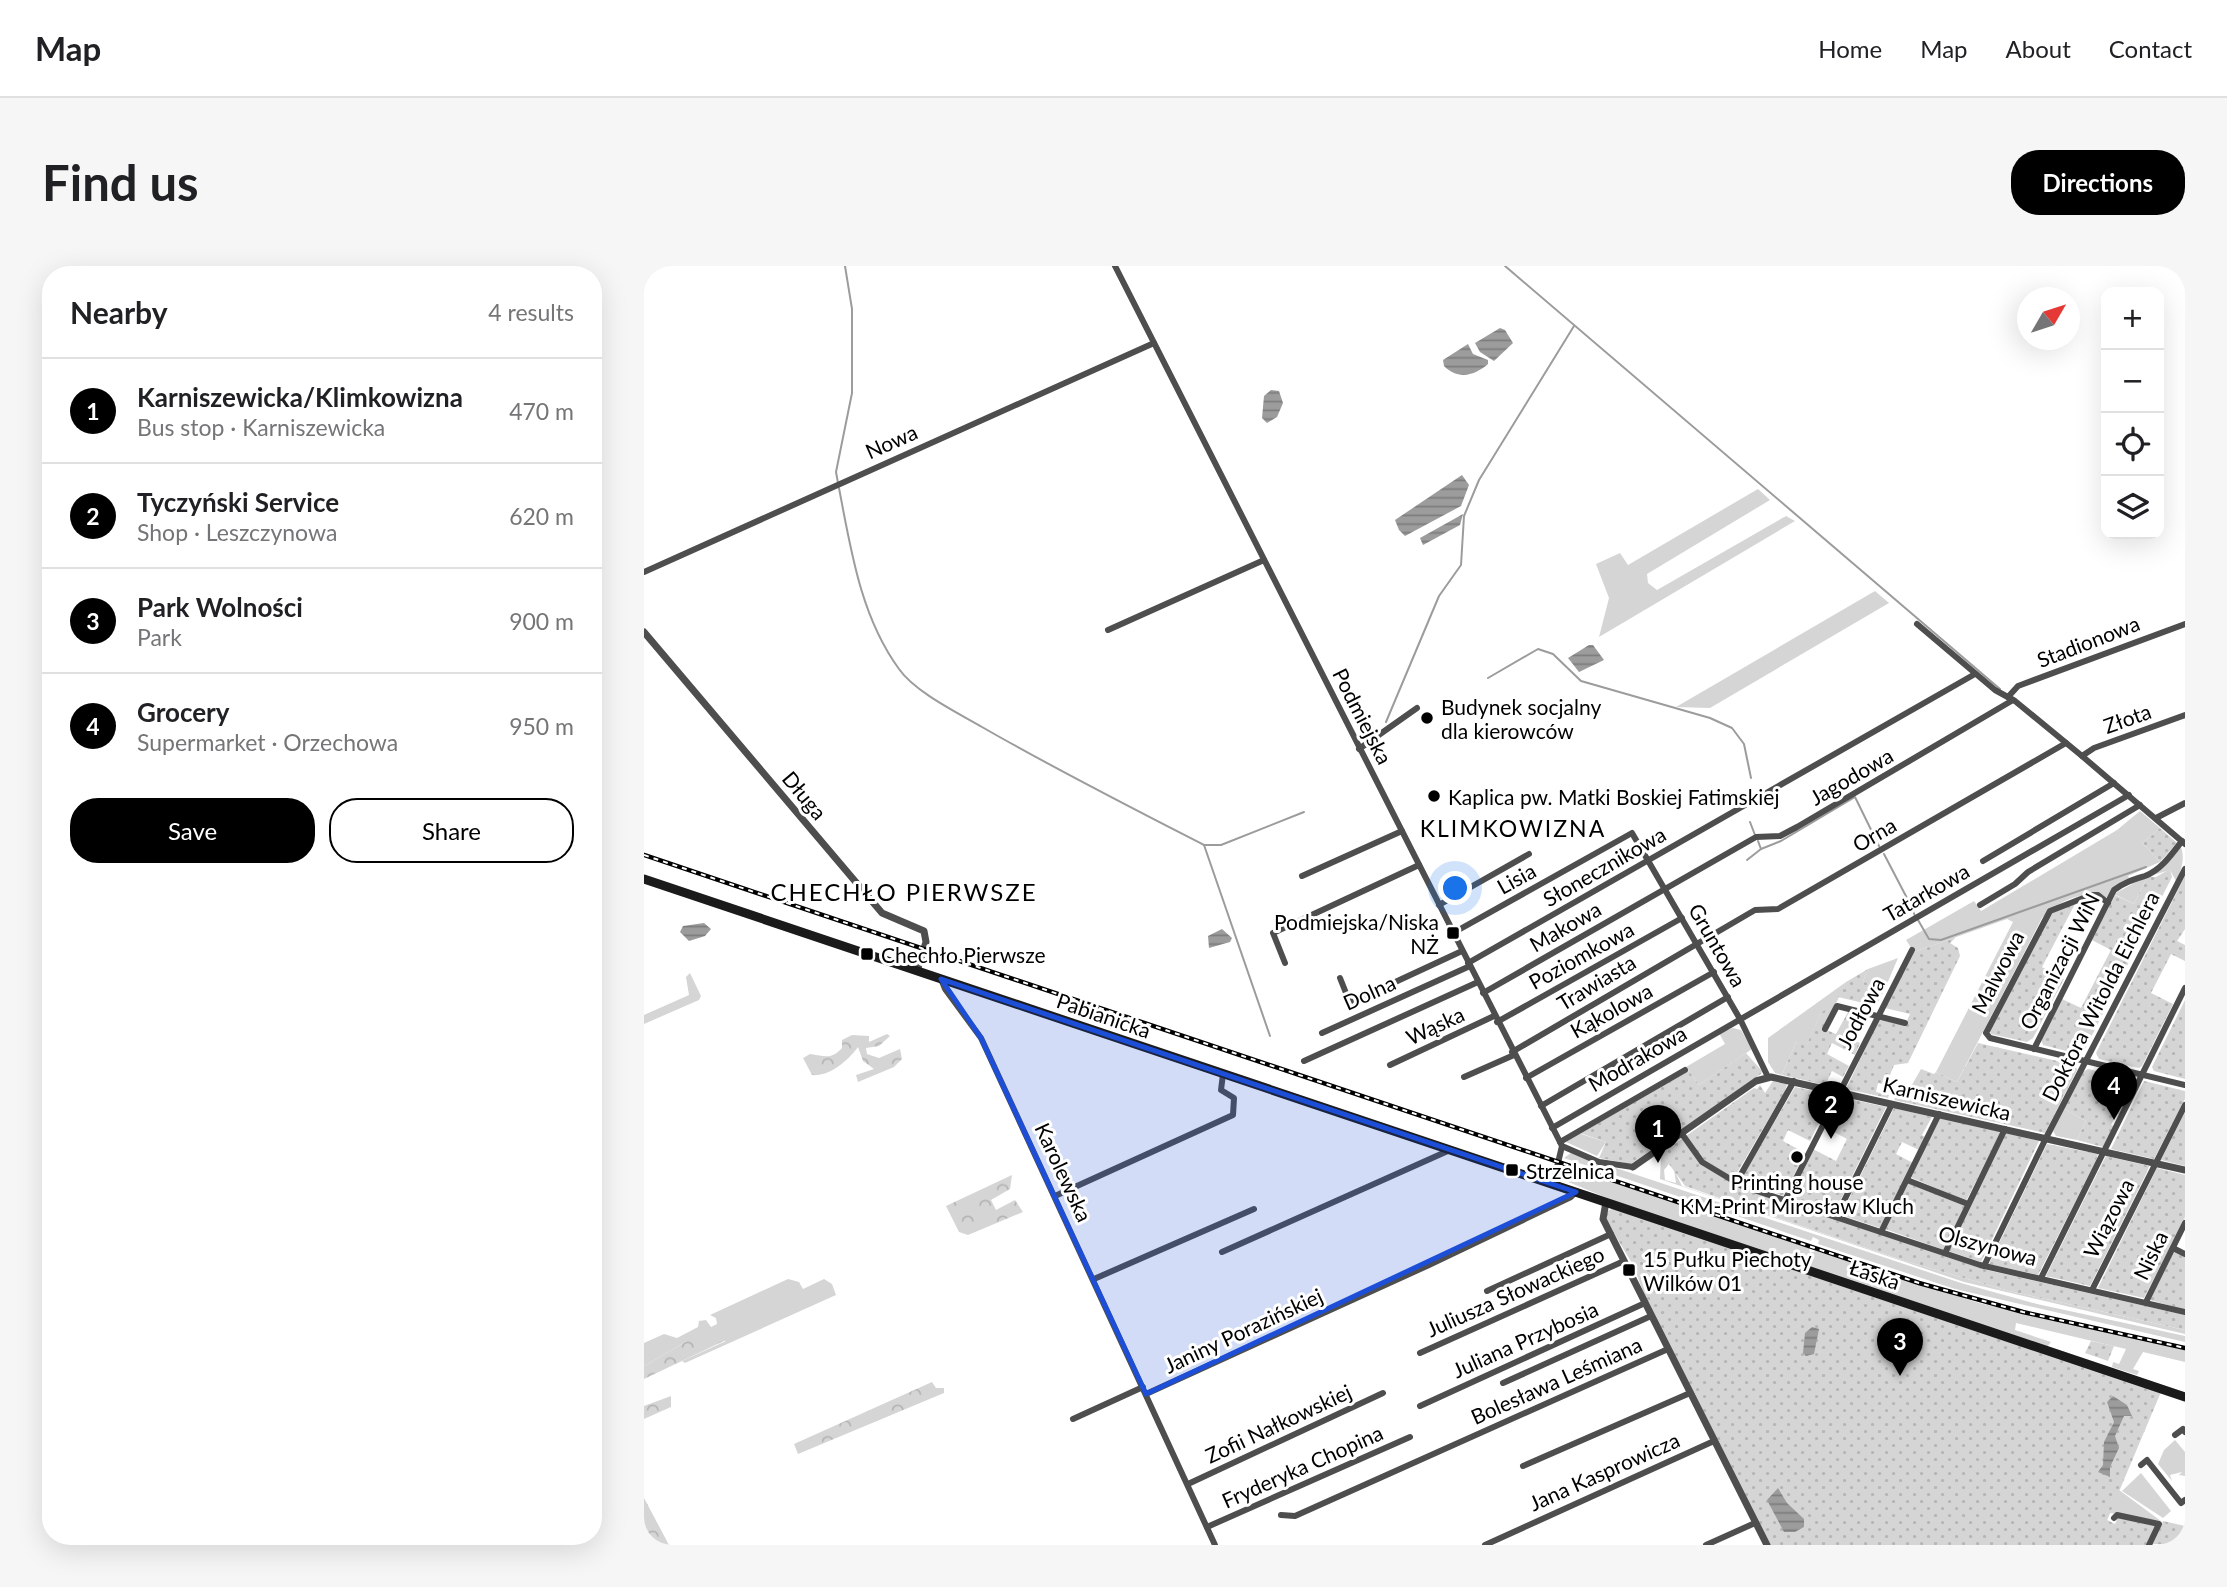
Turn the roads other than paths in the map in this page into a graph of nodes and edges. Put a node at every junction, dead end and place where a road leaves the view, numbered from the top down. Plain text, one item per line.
1 (1115, 266) edge
2 (1154, 343) junction
3 (1264, 560) junction
4 (644, 572) edge
5 (1917, 624) dead end
6 (2185, 624) edge
7 (1108, 630) dead end
8 (644, 632) edge
9 (1975, 674) junction
10 (2010, 699) junction
11 (1417, 708) dead end
12 (2185, 715) edge
13 (2066, 743) junction
14 (1359, 749) junction
15 (2082, 756) junction
16 (2114, 783) junction
17 (2129, 795) junction
18 (2185, 803) edge
19 (2140, 805) junction
20 (2156, 817) junction
21 (1402, 831) junction
22 (1632, 833) joint
23 (2184, 843) edge
24 (1529, 854) dead end
25 (1648, 861) junction
26 (1983, 861) dead end
27 (1419, 866) junction
28 (2185, 869) edge
29 (1302, 876) dead end
30 (644, 879) edge
31 (1665, 889) junction
32 (2108, 903) junction
33 (1439, 905) junction
34 (1980, 905) dead end
35 (1682, 918) junction
36 (1453, 933) junction
37 (1697, 943) junction
38 (1912, 950) dead end
39 (1462, 951) junction
40 (1285, 963) dead end
41 (1469, 965) junction
42 (917, 971) junction
43 (1714, 972) junction
44 (1340, 978) dead end
45 (941, 979) junction
46 (1478, 982) junction
47 (2185, 988) edge
48 (1483, 993) junction
49 (1728, 997) junction
50 (1878, 1015) junction
51 (1740, 1018) junction
52 (1495, 1019) junction
53 (1905, 1023) dead end
54 (1825, 1029) dead end
55 (1322, 1033) dead end
56 (2034, 1049) junction
57 (1513, 1053) junction
58 (1304, 1061) dead end
59 (2085, 1062) junction
60 (1390, 1065) dead end
61 (1685, 1070) dead end
62 (1223, 1074) junction
63 (2143, 1075) junction
64 (1464, 1077) dead end
65 (1768, 1077) junction
66 (1526, 1078) junction
67 (1794, 1081) junction
68 (2185, 1085) edge
69 (1838, 1091) junction
70 (1892, 1104) junction
71 (2185, 1105) edge
72 (1541, 1106) junction
73 (1939, 1114) junction
74 (1552, 1128) junction
75 (2005, 1129) junction
76 (1682, 1134) junction
77 (2046, 1138) junction
78 (1561, 1144) junction
79 (1450, 1150) junction
80 (2105, 1152) junction
81 (2156, 1163) junction
82 (1633, 1167) joint
83 (2185, 1170) edge
84 (1907, 1180) junction
85 (1736, 1183) junction
86 (1553, 1184) junction
87 (1576, 1192) junction
88 (1055, 1196) junction
89 (1785, 1200) junction
90 (1606, 1202) junction
91 (1968, 1204) junction
92 (1254, 1209) dead end
93 (1836, 1217) junction
94 (2185, 1223) edge
95 (1881, 1232) junction
96 (1611, 1234) junction
97 (2173, 1248) junction
98 (1222, 1252) dead end
99 (1945, 1253) junction
100 (2185, 1254) edge
101 (1624, 1261) junction
102 (1984, 1266) junction
103 (2041, 1278) junction
104 (1094, 1279) junction
105 (2092, 1290) junction
106 (1487, 1291) dead end
107 (2146, 1302) junction
108 (1645, 1303) junction
109 (2185, 1312) edge
110 (1651, 1316) junction
111 (1668, 1349) junction
112 (1420, 1353) dead end
113 (1503, 1384) dead end
114 (1144, 1390) junction
115 (1383, 1393) dead end
116 (1690, 1393) junction
117 (2185, 1397) edge
118 (1420, 1406) dead end
119 (1073, 1419) dead end
120 (2185, 1432) edge
121 (2175, 1435) dead end
122 (1410, 1437) dead end
123 (1714, 1441) junction
124 (2141, 1465) dead end
125 (1523, 1466) dead end
126 (1188, 1484) junction
127 (2185, 1500) edge
128 (1281, 1515) dead end
129 (2113, 1518) dead end
130 (1755, 1523) junction
131 (1207, 1527) junction
132 (1215, 1545) edge
133 (1485, 1545) edge
134 (1706, 1545) edge
135 (1767, 1545) edge
136 (2149, 1545) edge

1 - 2 street, Podmiejska
2 - 3 street, Podmiejska
2 - 4 street, Nowa
3 - 7 street
3 - 14 street, Podmiejska
5 - 9 street
6 - 10 street, Stadionowa
8 - 42 street, Długa
9 - 10 street
9 - 25 street, Słonecznikowa
10 - 13 street
10 - 31 street, Jagodowa
11 - 14 street
12 - 15 street, Złota
13 - 15 street
13 - 37 street, Orna
14 - 21 street, Podmiejska
15 - 16 street
16 - 17 street
16 - 26 street
17 - 19 street
17 - 51 street, Tatarkowa
18 - 20 street
19 - 20 street
19 - 34 street
20 - 23 street
21 - 27 street, Podmiejska
21 - 29 street
22 - 25 street, Gruntowa
22 - 36 street, Lisia
23 - 32 street, Organizacji WiN
24 - 33 street
25 - 31 street, Gruntowa
25 - 41 street, Słonecznikowa
27 - 33 street, Podmiejska
27 - 40 street
28 - 59 street, Doktora Witolda Eichlera
30 - 42 main road, Pabianicka
31 - 35 street, Gruntowa
31 - 48 street, Makowa
32 - 56 street, Organizacji WiN
32 - 56 street, Malwowa
33 - 36 street, Podmiejska
35 - 37 street, Gruntowa
35 - 52 street, Poziomkowa
36 - 39 street, Podmiejska
37 - 43 street, Gruntowa
37 - 57 street, Trawiasta
38 - 50 street, Jodłowa
39 - 41 street, Podmiejska
39 - 44 street
41 - 46 street, Podmiejska
41 - 55 street, Dolna
42 - 45 main road, Pabianicka
43 - 49 street, Gruntowa
43 - 66 street, Kąkolowa
45 - 62 main road, Pabianicka
45 - 88 street, Karolewska
46 - 48 street, Podmiejska
46 - 58 street
47 - 63 street
48 - 52 street, Podmiejska
49 - 51 street, Gruntowa
49 - 72 street
50 - 53 street
50 - 54 street
50 - 69 street, Jodłowa
51 - 65 street, Gruntowa
51 - 74 street, Modrakowa
52 - 57 street, Podmiejska
52 - 60 street, Wąska
56 - 59 street, Malwowa
57 - 64 street, Trawiasta
57 - 66 street, Podmiejska
59 - 63 street, Malwowa
59 - 77 street, Doktora Witolda Eichlera
61 - 78 street
62 - 79 main road, Pabianicka
62 - 88 street
63 - 68 street, Malwowa
63 - 80 street
65 - 67 street, Karniszewicka
65 - 76 street
66 - 72 street, Podmiejska
67 - 69 street, Karniszewicka
67 - 85 street
69 - 70 street, Karniszewicka
69 - 89 street, Jodłowa
70 - 73 street, Karniszewicka
70 - 93 street
71 - 81 street, Wiązowa
72 - 74 street, Podmiejska
73 - 75 street, Karniszewicka
73 - 84 street
74 - 78 street, Podmiejska
75 - 77 street, Karniszewicka
75 - 91 street
76 - 82 street
76 - 85 street, Olszynowa
77 - 80 street, Karniszewicka
77 - 102 street, Doktora Witolda Eichlera
78 - 82 street
78 - 86 street
79 - 86 main road, Pabianicka
79 - 98 street
80 - 81 street, Karniszewicka
80 - 103 street
81 - 83 street, Karniszewicka
81 - 105 street, Wiązowa
84 - 91 street
84 - 95 street
85 - 89 street, Olszynowa
86 - 87 main road, Łaska
87 - 90 main road, Łaska
87 - 114 street, Janiny Porazińskiej
88 - 104 street, Karolewska
89 - 93 street, Olszynowa
90 - 96 street
90 - 117 main road, Łaska
91 - 99 street
92 - 104 street
93 - 95 street, Olszynowa
94 - 97 street, Niska
95 - 99 street, Olszynowa
96 - 101 street
96 - 106 street
97 - 100 street
97 - 107 street, Niska
99 - 102 street, Olszynowa
101 - 108 street
101 - 112 street, Juliusza Słowackiego
102 - 103 street, Olszynowa
103 - 105 street, Olszynowa
104 - 114 street, Karolewska
105 - 107 street, Olszynowa
107 - 109 street, Olszynowa
108 - 110 street
108 - 118 street, Juliana Przybosia
110 - 111 street
110 - 113 street
111 - 116 street
111 - 128 street, Bolesława Leśmiana
114 - 119 street
114 - 126 street, Karolewska
115 - 126 street, Zofii Nałkowskiej
116 - 123 street
116 - 125 street
120 - 121 street
122 - 131 street, Fryderyka Chopina
123 - 130 street
123 - 133 street, Jana Kasprowicza
124 - 127 street
126 - 131 street, Karolewska
129 - 136 street
130 - 134 street
130 - 135 street
131 - 132 street, Karolewska

